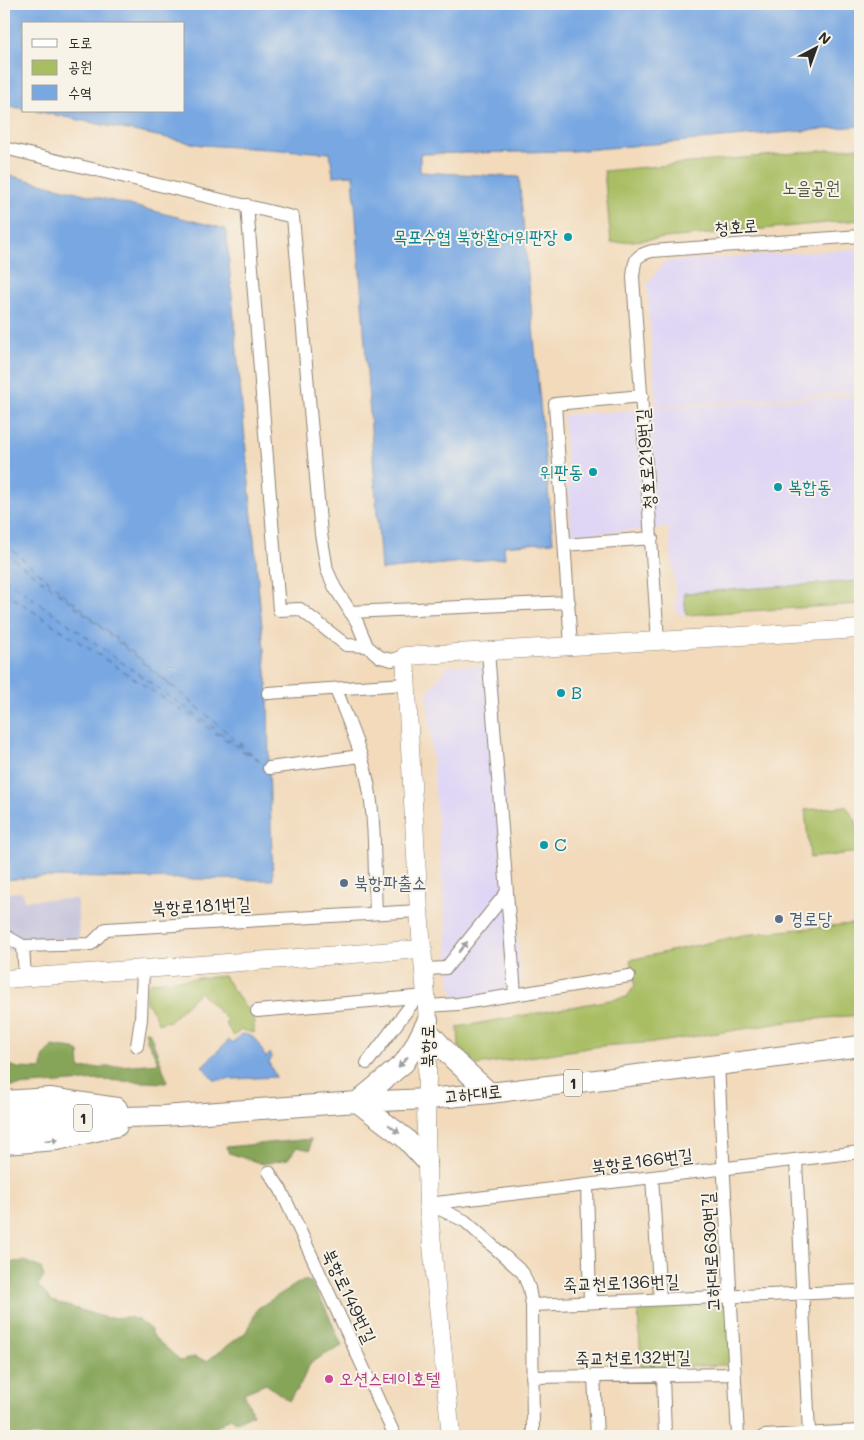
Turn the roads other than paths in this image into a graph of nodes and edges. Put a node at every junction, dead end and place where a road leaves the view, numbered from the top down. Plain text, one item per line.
1 (4, 148) edge
2 (247, 205) junction
3 (860, 236) edge
4 (633, 277) joint
5 (642, 396) junction
6 (652, 538) junction
7 (565, 545) junction
8 (569, 602) junction
9 (350, 612) junction
10 (860, 629) edge
11 (658, 641) junction
12 (366, 646) junction
13 (571, 646) junction
14 (488, 651) junction
15 (405, 656) junction
16 (406, 684) junction
17 (336, 689) junction
18 (268, 692) dead end
19 (360, 756) junction
20 (268, 768) dead end
21 (507, 892) junction
22 (419, 911) junction
23 (376, 914) junction
24 (4, 935) edge
25 (23, 946) junction
26 (423, 949) junction
27 (144, 969) junction
28 (425, 969) junction
29 (629, 976) dead end
30 (25, 977) junction
31 (4, 978) edge
32 (515, 994) junction
33 (425, 1010) junction
34 (257, 1011) dead end
35 (137, 1046) dead end
36 (860, 1046) edge
37 (367, 1063) dead end
38 (718, 1065) junction
39 (490, 1093) junction
40 (428, 1099) junction
41 (4, 1101) edge
42 (357, 1102) junction
43 (4, 1116) edge
44 (163, 1116) junction
45 (83, 1118) junction
46 (4, 1128) edge
47 (4, 1144) edge
48 (860, 1152) edge
49 (796, 1160) junction
50 (426, 1162) junction
51 (724, 1169) junction
52 (269, 1172) dead end
53 (652, 1177) junction
54 (587, 1185) junction
55 (428, 1204) junction
56 (860, 1290) edge
57 (802, 1293) junction
58 (731, 1296) junction
59 (660, 1299) junction
60 (590, 1302) junction
61 (532, 1304) junction
62 (735, 1374) junction
63 (663, 1375) junction
64 (594, 1376) junction
65 (532, 1377) junction
66 (860, 1431) edge
67 (809, 1434) junction
68 (395, 1436) edge
69 (451, 1436) edge
70 (533, 1436) edge
71 (597, 1436) edge
72 (665, 1436) edge
73 (738, 1436) edge
74 (764, 1436) edge

1 - 2 street
2 - 9 street
2 - 12 street
3 - 4 street, 청호로
4 - 5 street, 청호로219번길
5 - 6 street, 청호로219번길
5 - 7 street
6 - 7 street
6 - 11 street, 청호로219번길
7 - 8 street
8 - 9 street
8 - 13 street
9 - 12 street
10 - 11 street
11 - 13 street
12 - 15 street
13 - 14 street
14 - 15 street
14 - 21 street
15 - 16 street, 북항로
16 - 17 street
16 - 22 street, 북항로
17 - 18 street
17 - 19 street
19 - 20 street
19 - 23 street
28 -> 21 street
21 - 32 street
22 - 23 street, 북항로181번길
22 - 26 street, 북항로
23 - 25 street, 북항로181번길
24 - 25 street
25 - 30 street
26 - 27 street
26 - 28 street, 북항로
27 - 30 street
27 - 35 street
28 - 33 street, 북항로
29 - 32 street
30 - 31 street
32 - 33 street
33 - 34 street
33 - 37 street
33 - 39 main road
33 - 40 street, 북항로
33 -> 42 main road
36 - 38 main road, 고하대로 / 1
38 - 39 main road, 고하대로 / 1
38 - 51 street, 고하대로630번길
39 - 40 main road, 고하대로 / 1
40 - 42 main road, 고하대로 / 1
40 - 50 street, 북항로
41 - 44 main road
42 - 44 main road, 고하대로 / 1
42 -> 50 main road
43 - 45 main road, 고하대로 / 1
44 - 45 main road, 고하대로 / 1
47 -> 44 main road
45 - 46 main road, 고하대로 / 1
48 - 49 street, 북항로166번길
49 - 51 street, 북항로166번길
49 - 57 street
50 - 55 street, 북항로
51 - 53 street, 북항로166번길
51 - 58 street, 고하대로630번길
52 - 68 street, 북항로149번길
53 - 54 street, 북항로166번길
53 - 59 street
54 - 55 street, 북항로166번길
54 - 60 street
55 - 61 street
55 - 69 street, 북항로
56 - 57 street, 죽교천로136번길
57 - 58 street, 죽교천로136번길
57 - 67 street
58 - 59 street, 죽교천로136번길
58 - 62 street, 고하대로630번길
59 - 60 street, 죽교천로136번길
60 - 61 street, 죽교천로136번길
61 - 65 street
62 - 63 street, 죽교천로132번길
62 - 73 street, 고하대로630번길
63 - 64 street, 죽교천로132번길
63 - 72 street
64 - 65 street, 죽교천로132번길
64 - 71 street
65 - 70 street
66 - 67 street
67 - 74 street

